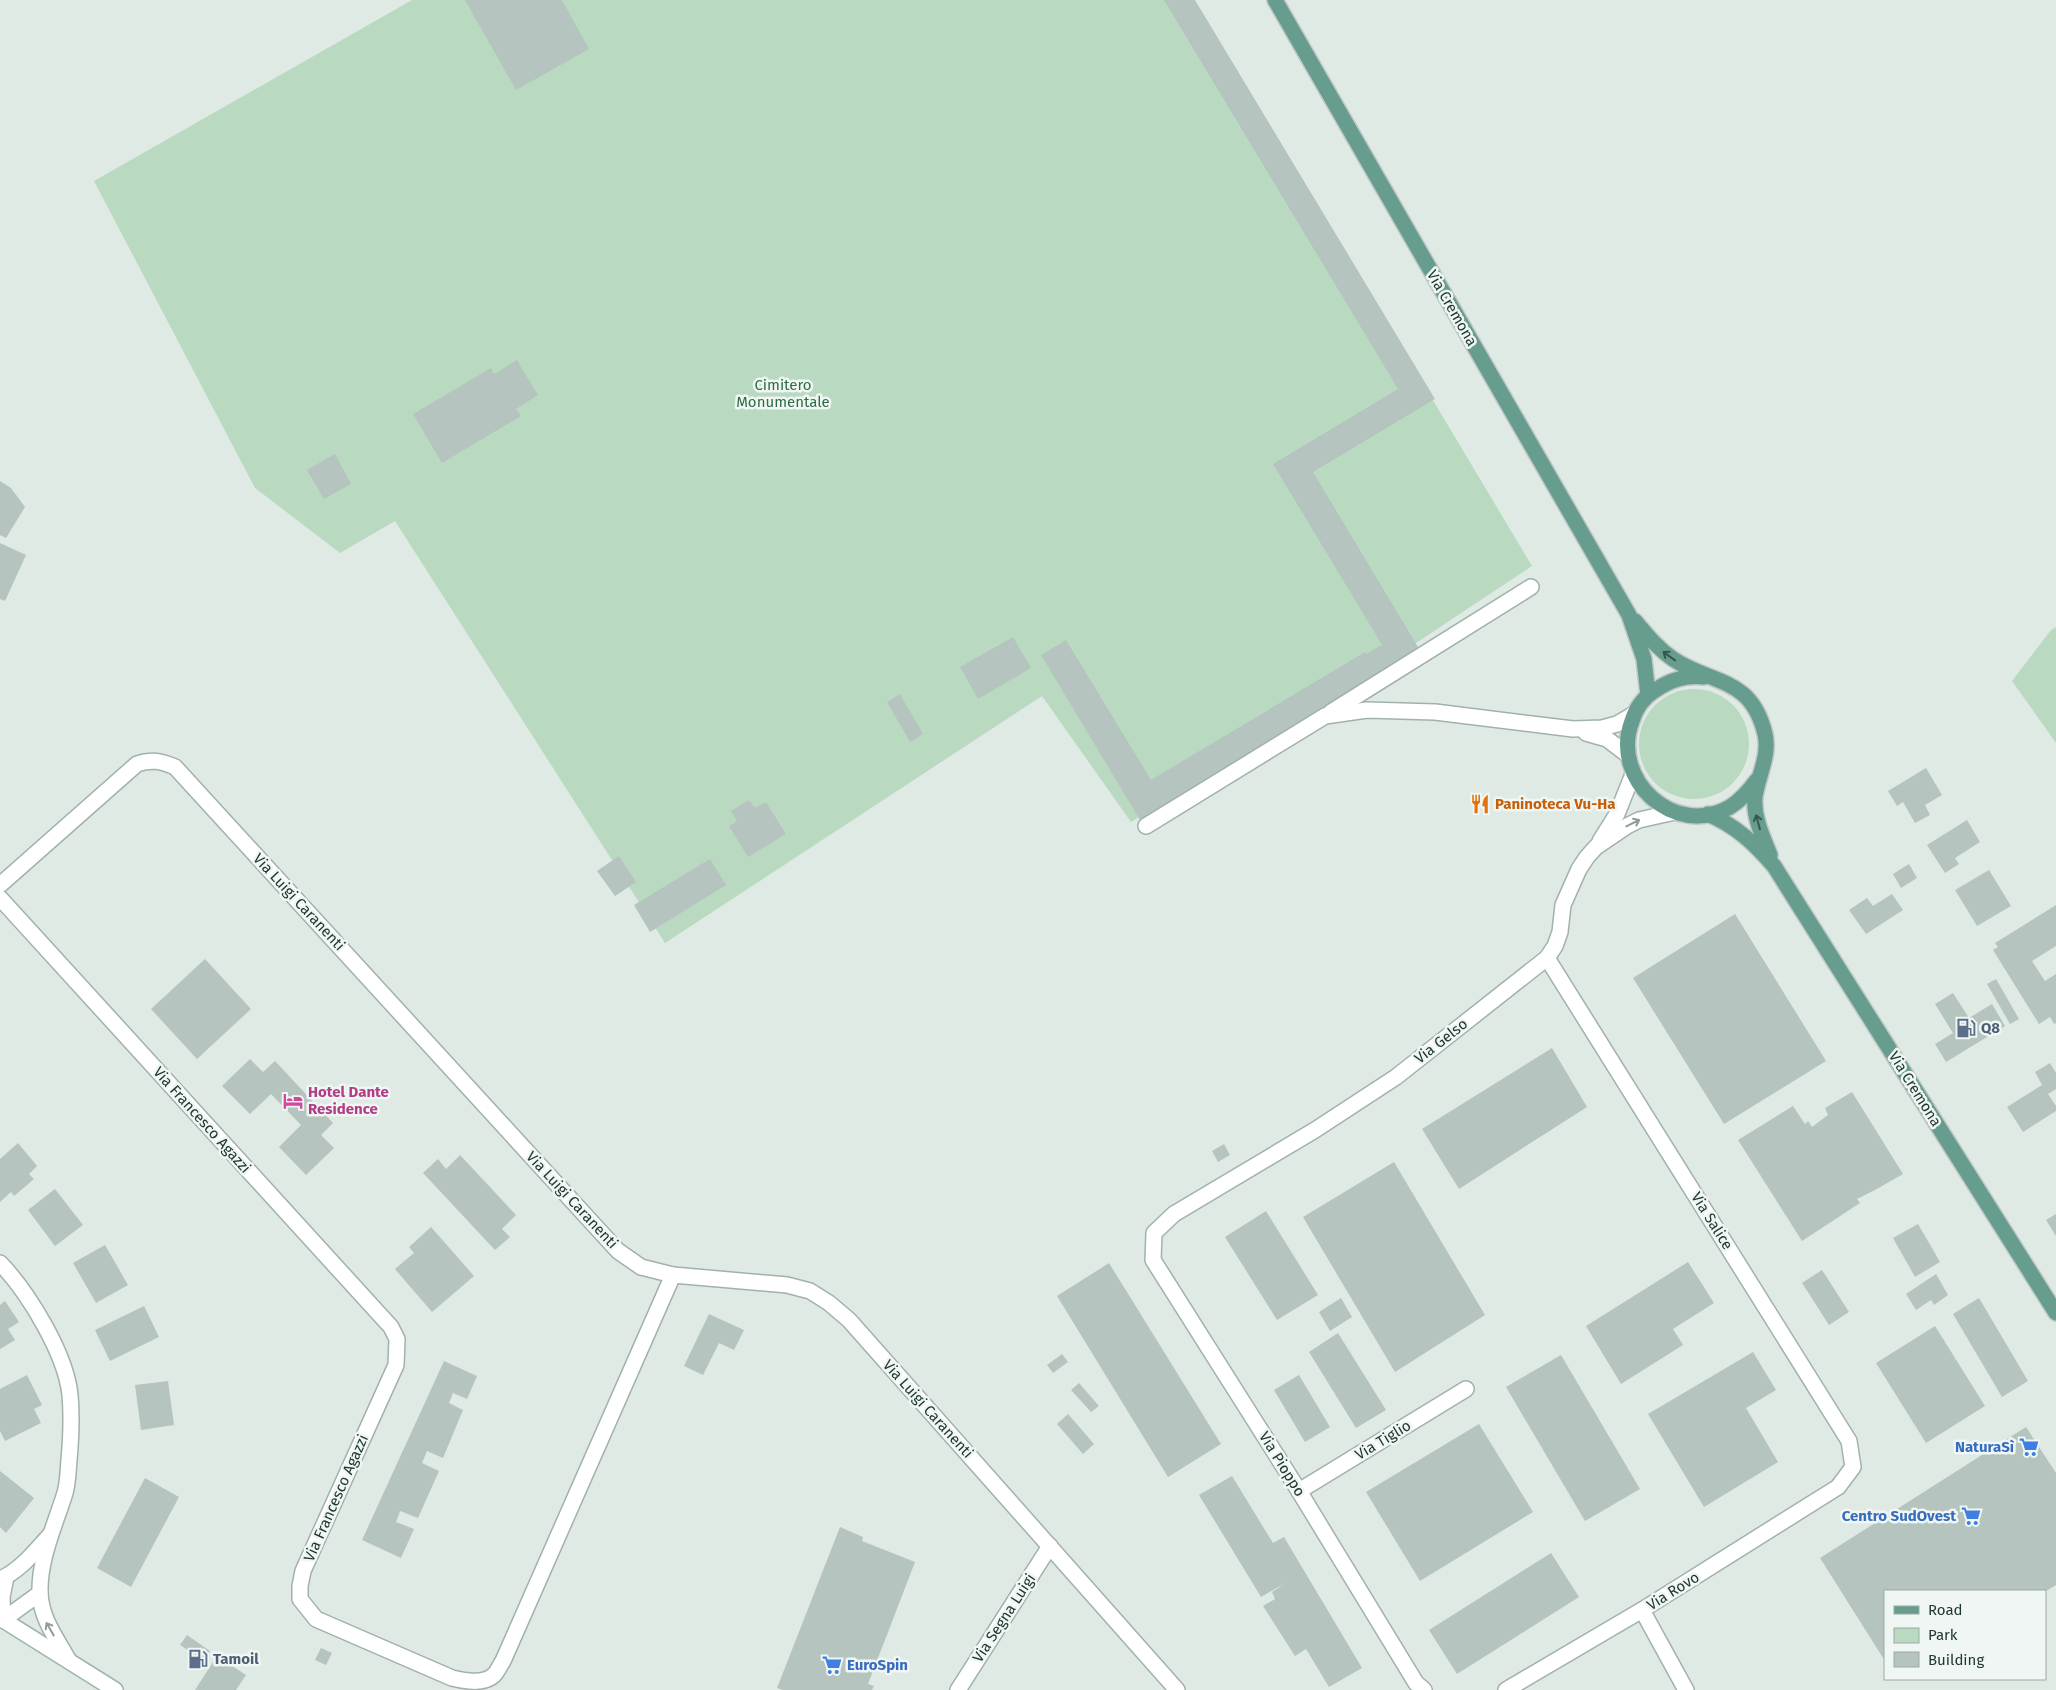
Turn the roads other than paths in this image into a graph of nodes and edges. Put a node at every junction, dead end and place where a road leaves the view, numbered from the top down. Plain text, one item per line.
1 (1275, 0) edge
2 (1531, 588) dead end
3 (1629, 615) junction
4 (1713, 677) junction
5 (1648, 695) junction
6 (1634, 714) junction
7 (1325, 716) junction
8 (1573, 729) junction
9 (1628, 755) junction
10 (1633, 774) junction
11 (1759, 777) junction
12 (1675, 812) junction
13 (1708, 814) junction
14 (1146, 826) dead end
15 (1596, 846) junction
16 (1774, 866) junction
17 (0, 885) edge
18 (0, 898) edge
19 (1547, 958) junction
20 (1154, 1233) joint
21 (0, 1263) edge
22 (673, 1275) junction
23 (2056, 1313) edge
24 (1466, 1389) dead end
25 (1838, 1487) joint
26 (1299, 1491) junction
27 (51, 1534) junction
28 (1050, 1546) junction
29 (3, 1578) edge
30 (40, 1592) junction
31 (1642, 1610) junction
32 (2, 1619) edge
33 (70, 1662) junction
34 (115, 1690) edge
35 (958, 1690) edge
36 (1177, 1690) edge
37 (1424, 1690) edge
38 (1506, 1690) edge
39 (1686, 1690) edge

1 - 3 main road, Via Cremona
2 - 7 street
4 -> 3 main road, Via Cremona
3 - 5 main road, Via Cremona
4 - 5 main road, Via Cremona
4 - 11 main road, Via Cremona
5 - 6 main road, Via Cremona
6 - 8 street
6 - 9 main road, Via Cremona
7 - 8 street
7 - 14 street
8 - 9 street
9 - 10 main road, Via Cremona
10 - 12 main road, Via Cremona
10 - 15 street
11 - 13 main road, Via Cremona
16 -> 11 main road, Via Cremona
12 - 13 main road, Via Cremona
15 -> 12 street, Via Gelso
13 - 16 main road, Via Cremona
15 - 19 street, Via Gelso
16 - 23 main road, Via Cremona
17 - 22 street, Via Luigi Caranenti
18 - 22 street, Via Francesco Agazzi
19 - 20 street, Via Gelso
19 - 25 street, Via Salice
20 - 26 street, Via Pioppo
21 - 27 street
22 - 28 street, Via Luigi Caranenti
24 - 26 street, Via Tiglio
25 - 31 street, Via Rovo
26 - 37 street, Via Pioppo
27 - 29 street
27 - 30 street
28 - 35 street, Via Segna Luigi
28 - 36 street, Via Luigi Caranenti
29 - 32 street
30 - 32 street
33 -> 30 street
31 - 38 street, Via Rovo
31 - 39 street
32 - 33 street
33 - 34 street

